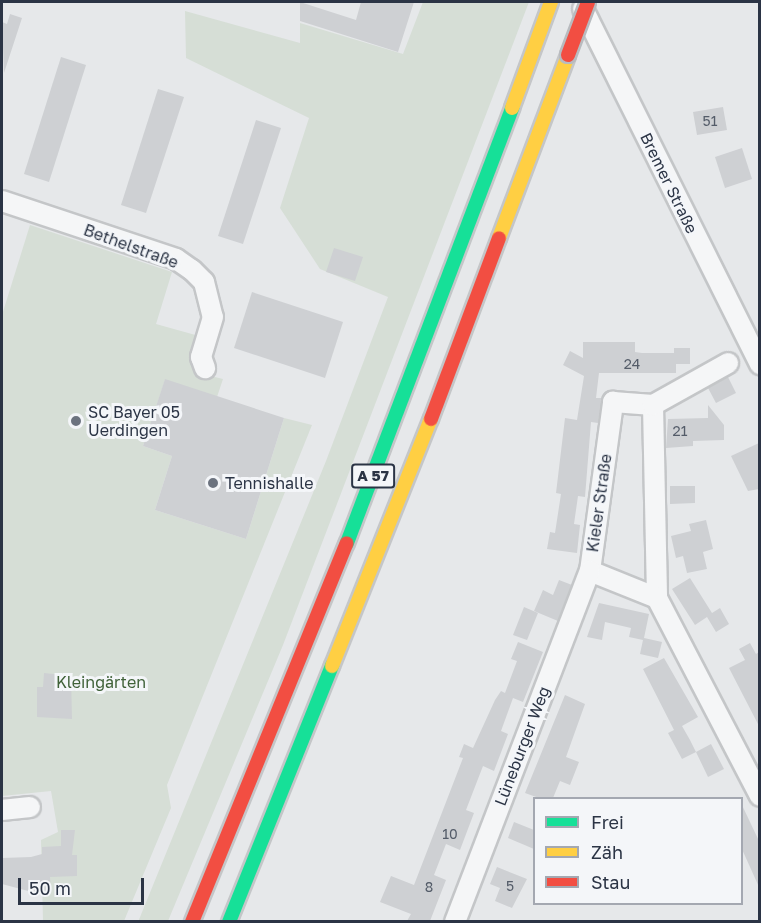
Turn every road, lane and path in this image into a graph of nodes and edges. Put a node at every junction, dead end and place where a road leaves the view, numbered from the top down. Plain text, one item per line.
1 (551, 2) edge
2 (579, 2) edge
3 (588, 2) edge
4 (2, 201) edge
5 (728, 363) dead end
6 (759, 364) edge
7 (205, 368) dead end
8 (652, 405) junction
9 (590, 571) junction
10 (657, 598) junction
11 (759, 796) edge
12 (30, 807) dead end
13 (2, 810) edge
14 (192, 921) edge
15 (229, 921) edge
16 (454, 921) edge

1 - 14 highway, A 57
2 - 6 street, Bremer Straße
3 - 15 highway, A 57, bridge
4 - 7 street, Bethelstraße
5 - 8 street
8 - 9 street, Kieler Straße
8 - 10 street
9 - 10 street, Kieler Straße
9 - 16 street, Lüneburger Weg
10 - 11 street
12 - 13 street

